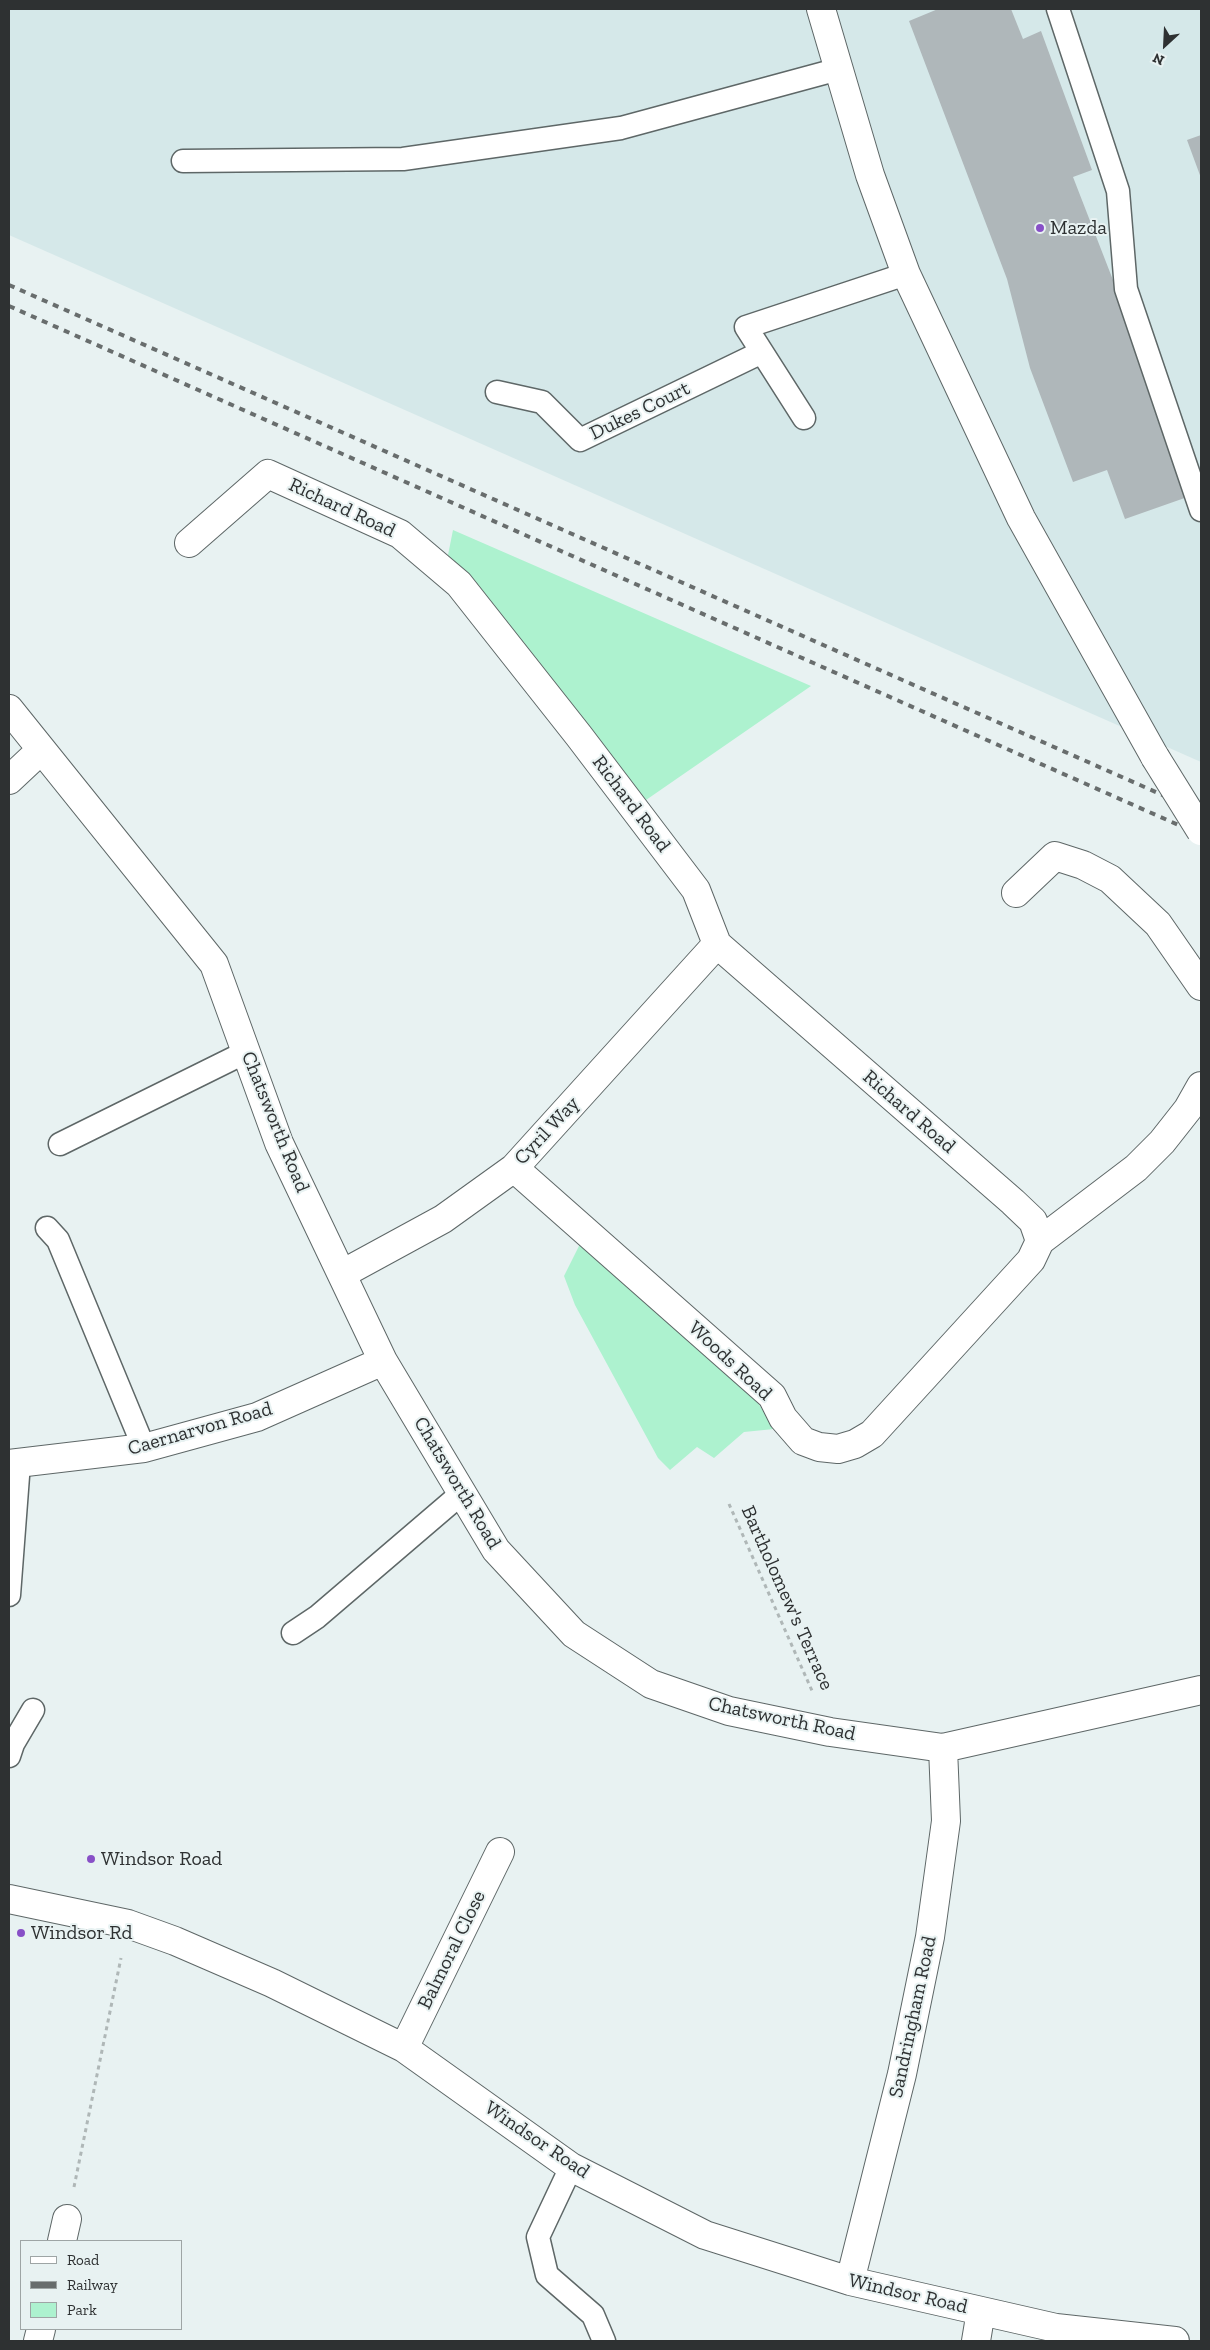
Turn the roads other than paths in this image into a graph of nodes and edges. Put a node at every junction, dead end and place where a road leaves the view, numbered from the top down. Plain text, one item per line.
1 (821, 9) edge
2 (1058, 9) edge
3 (839, 69) junction
4 (183, 162) dead end
5 (906, 274) junction
6 (762, 352) junction
7 (497, 392) dead end
8 (804, 418) dead end
9 (1201, 510) edge
10 (189, 543) dead end
11 (9, 709) edge
12 (41, 750) junction
13 (9, 780) edge
14 (1201, 830) edge
15 (1016, 893) dead end
16 (717, 944) junction
17 (1201, 986) edge
18 (246, 1052) junction
19 (1201, 1086) edge
20 (60, 1144) dead end
21 (514, 1168) junction
22 (47, 1228) dead end
23 (1040, 1241) junction
24 (342, 1274) junction
25 (383, 1360) junction
26 (144, 1448) junction
27 (14, 1464) edge
28 (462, 1493) junction
29 (9, 1594) edge
30 (293, 1633) dead end
31 (1201, 1690) edge
32 (32, 1710) dead end
33 (943, 1748) junction
34 (9, 1756) edge
35 (500, 1852) dead end
36 (9, 1899) edge
37 (404, 2048) junction
38 (571, 2168) junction
39 (850, 2281) junction
40 (981, 2311) junction
41 (604, 2341) edge
42 (976, 2341) edge
43 (1175, 2341) edge

1 - 3 street
2 - 9 lane
3 - 4 lane
3 - 5 street
5 - 6 lane
5 - 14 street, bridge
6 - 7 lane, Dukes Court
6 - 8 lane
10 - 16 street, Richard Road
11 - 12 street, Chatsworth Road
12 - 13 street
12 - 18 street, Chatsworth Road
15 - 17 street
16 - 21 street, Cyril Way
16 - 23 street, Richard Road
18 - 20 lane
18 - 24 street, Chatsworth Road
19 - 23 street
21 - 23 street, Woods Road
21 - 24 street, Cyril Way
22 - 26 lane
24 - 25 street, Chatsworth Road
25 - 26 street, Caernarvon Road
25 - 28 street, Chatsworth Road
26 - 27 street, Caernarvon Road
27 - 29 lane
28 - 30 lane
28 - 33 street, Chatsworth Road
31 - 33 street, Chatsworth Road
32 - 34 lane
33 - 39 street, Sandringham Road
35 - 37 street, Balmoral Close
36 - 37 street, Windsor Road
37 - 38 street, Windsor Road
38 - 39 street, Windsor Road
38 - 41 lane
39 - 40 street, Windsor Road
40 - 42 street
40 - 43 street, Windsor Road

